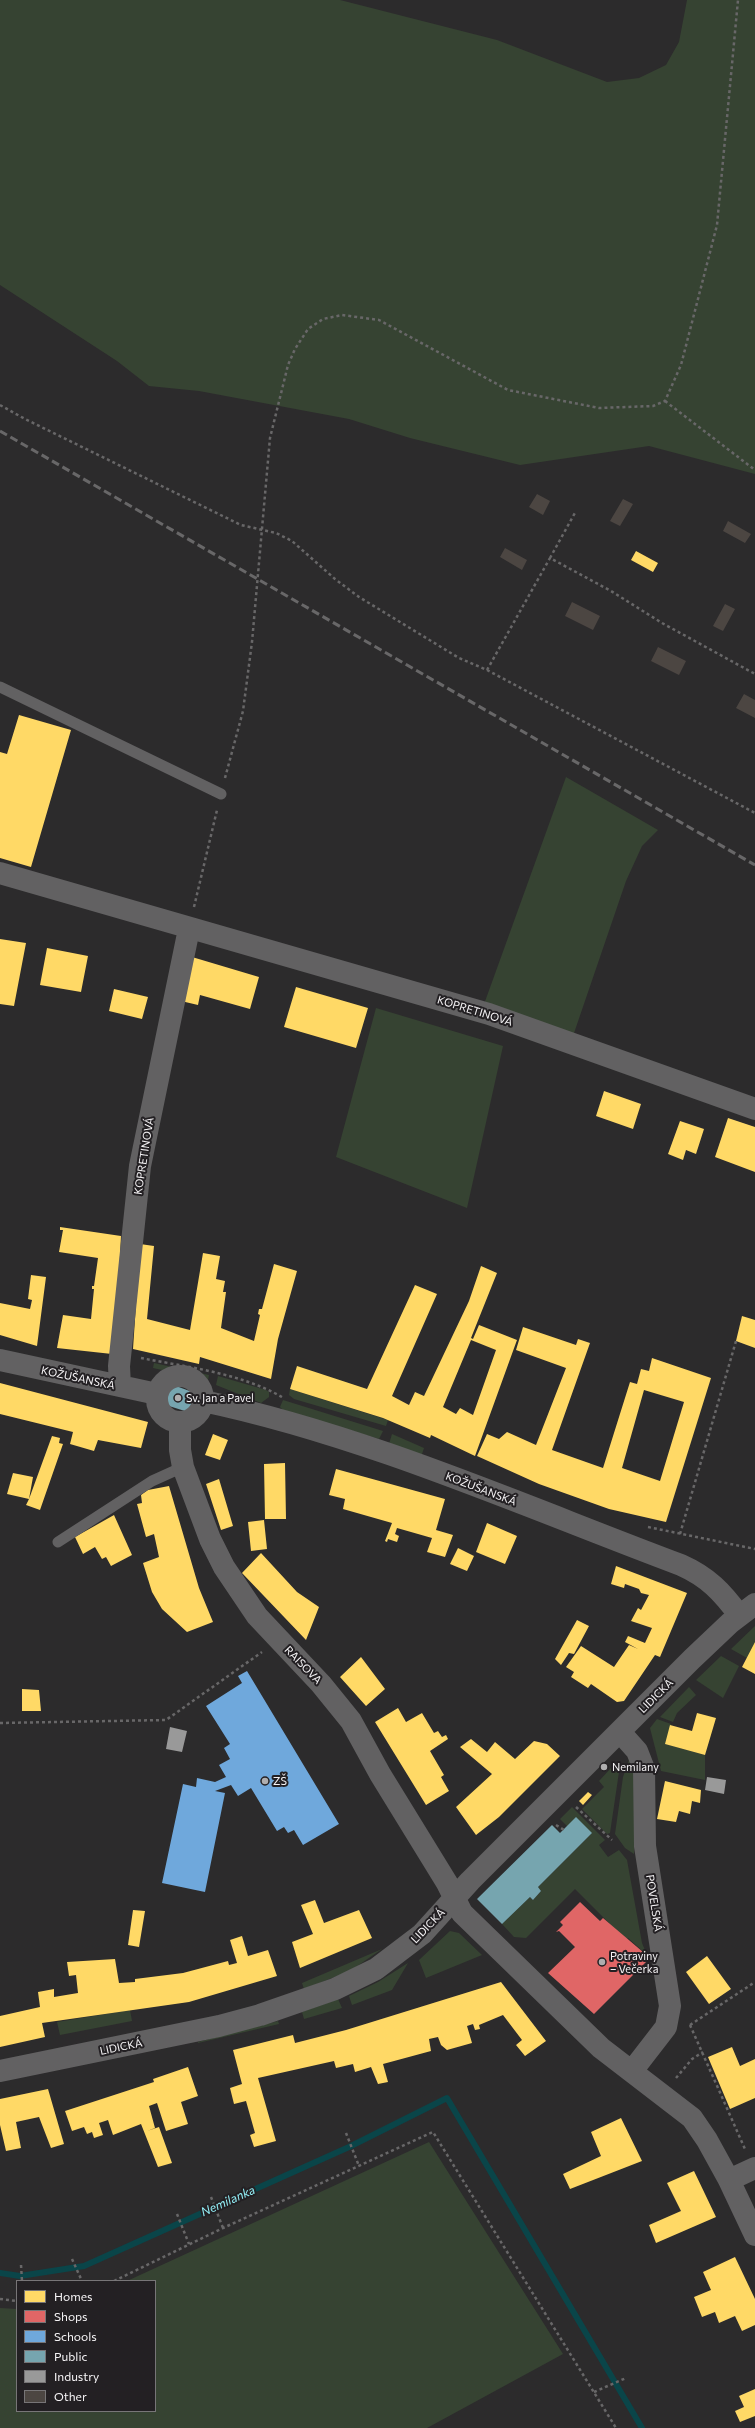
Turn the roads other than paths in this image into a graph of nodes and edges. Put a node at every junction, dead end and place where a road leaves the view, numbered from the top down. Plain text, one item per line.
1 (0, 687) edge
2 (221, 794) road end
3 (0, 873) edge
4 (189, 929) junction
5 (755, 1110) edge
6 (0, 1360) edge
7 (120, 1386) junction
8 (157, 1394) junction
9 (203, 1401) junction
10 (180, 1422) junction
11 (183, 1467) junction
12 (58, 1542) dead end
13 (747, 1610) edge
14 (620, 1732) junction
15 (454, 1899) junction
16 (0, 2071) edge
17 (632, 2071) junction
18 (754, 2169) edge
19 (729, 2180) junction
20 (755, 2235) edge

1 - 2 lane
3 - 4 street, KOPRETINOVÁ
4 - 5 street, KOPRETINOVÁ
4 - 7 street, KOPRETINOVÁ
6 - 7 street, KOŽUŠANSKÁ
7 - 8 street, KOŽUŠANSKÁ
8 - 9 street
8 - 10 street
9 - 10 street
9 - 13 street, KOŽUŠANSKÁ
10 - 11 street, RAISOVA
11 - 12 lane
11 - 15 street, RAISOVA
13 - 14 street, LIDICKÁ
14 - 15 street, LIDICKÁ
14 - 17 street, POVELSKÁ
15 - 16 street, LIDICKÁ
15 - 17 street
17 - 19 street
18 - 19 street
19 - 20 street

